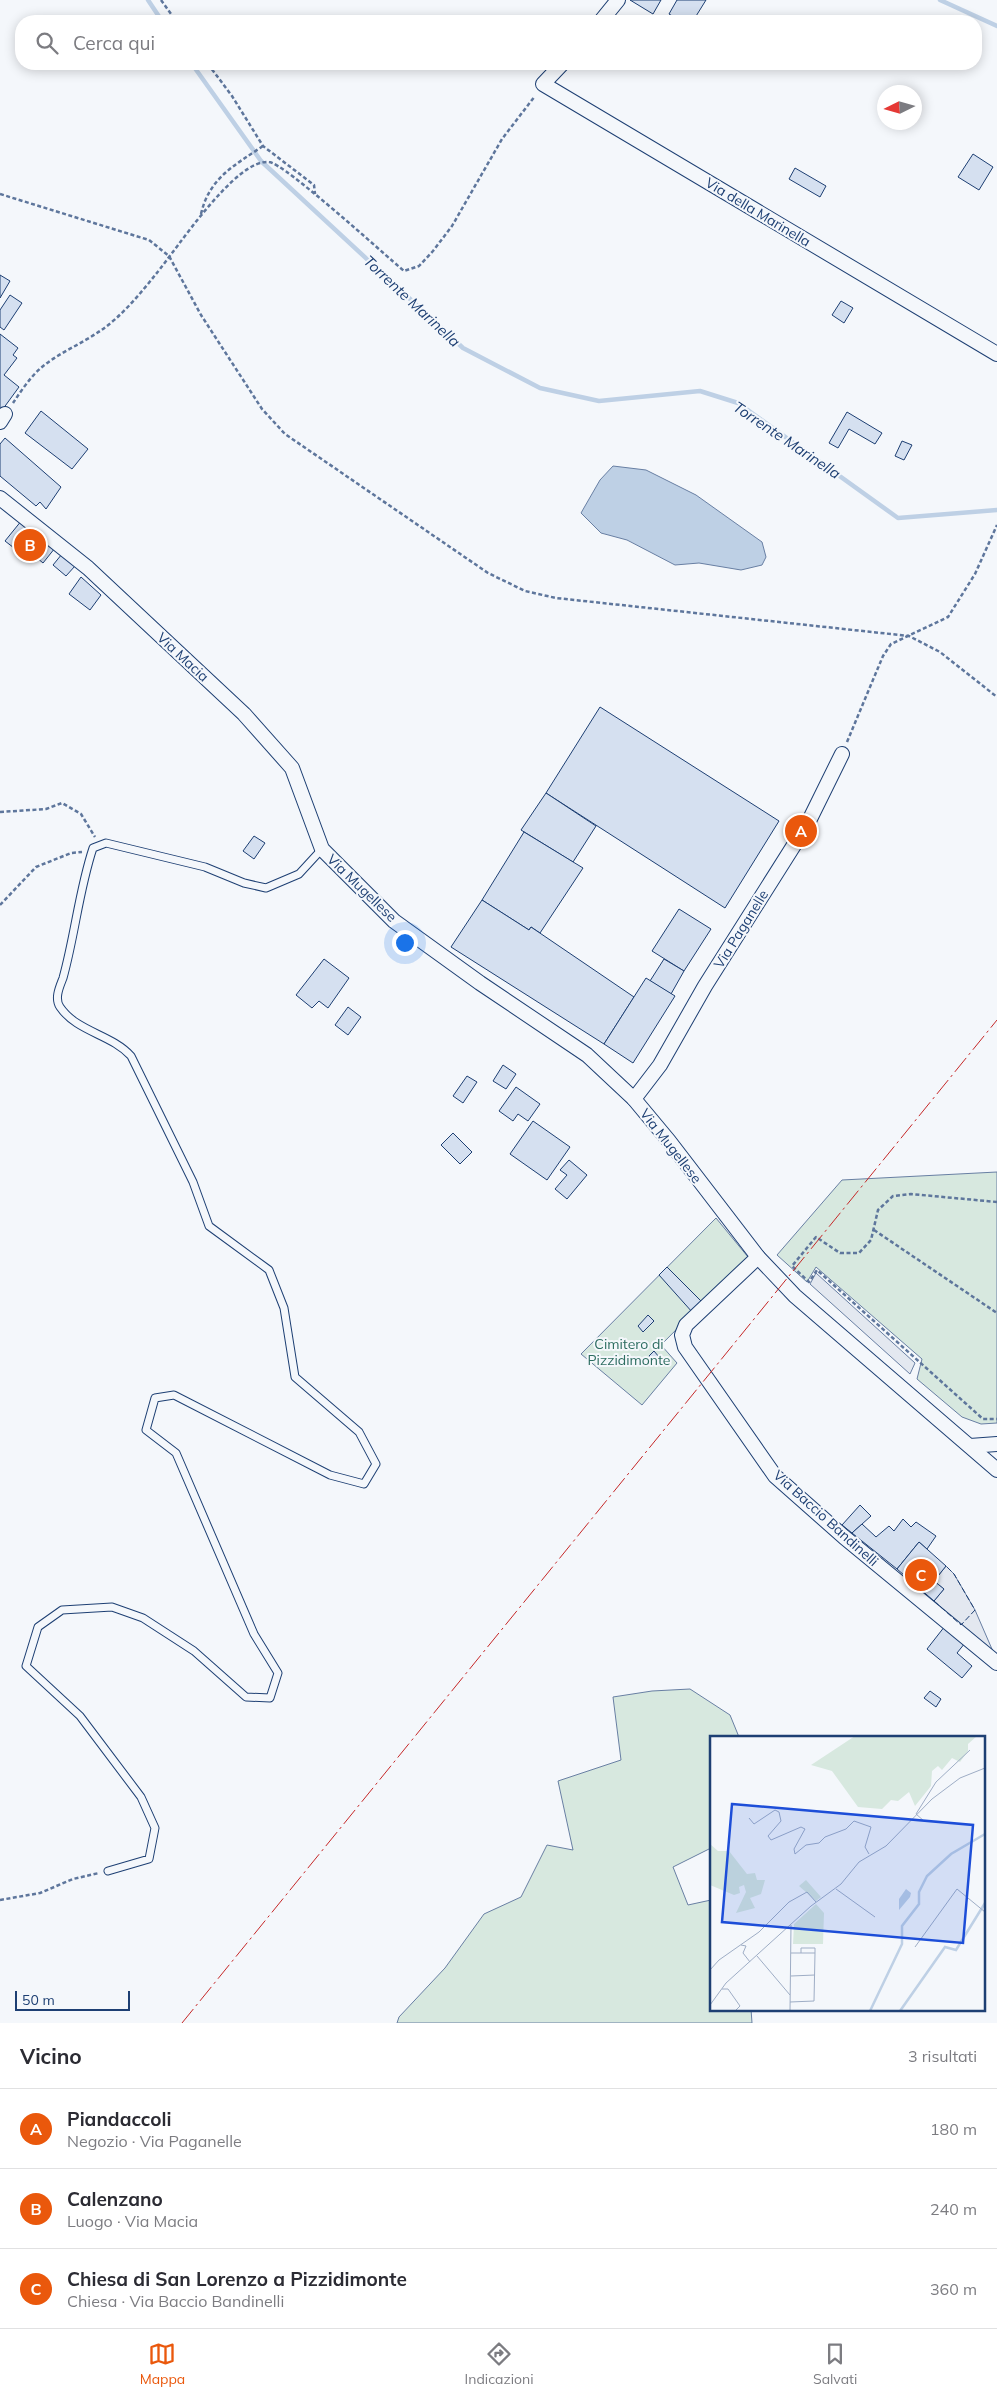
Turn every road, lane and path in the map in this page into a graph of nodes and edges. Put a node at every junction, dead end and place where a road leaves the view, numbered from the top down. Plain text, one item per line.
1 (161, 0) edge
2 (618, 0) edge
3 (172, 15) edge
4 (606, 15) edge
5 (212, 70) edge
6 (557, 70) edge
7 (544, 84) junction
8 (263, 147) junction
9 (0, 194) edge
10 (316, 195) junction
11 (200, 216) junction
12 (169, 256) junction
13 (997, 354) edge
14 (3, 418) edge
15 (0, 498) edge
16 (997, 525) edge
17 (909, 636) junction
18 (997, 696) edge
19 (842, 754) joint
20 (0, 812) edge
21 (99, 846) junction
22 (322, 849) junction
23 (92, 852) junction
24 (0, 906) edge
25 (634, 1099) junction
26 (997, 1202) edge
27 (874, 1230) junction
28 (758, 1257) junction
29 (997, 1313) edge
30 (997, 1419) edge
31 (997, 1444) edge
32 (970, 1446) junction
33 (997, 1470) edge
34 (997, 1664) edge
35 (108, 1872) joint
36 (0, 1900) edge

1 - 3 path
2 - 4 street
5 - 8 path
6 - 7 street
7 - 10 path
7 - 13 street, Via della Marinella
8 - 10 path
8 - 11 path
9 - 12 path
10 - 11 path
11 - 12 path
12 - 14 path
12 - 17 path
15 - 22 street, Via Macia
16 - 17 path
17 - 18 path
17 - 19 path
19 - 25 street, Via Paganelle
20 - 21 path
21 - 22 lane
21 - 23 lane
22 - 25 street, Via Mugellese
23 - 24 path
23 - 35 lane
25 - 28 street, Via Mugellese
26 - 27 path
27 - 29 path
27 - 30 path
28 - 32 street, Via Mugellese
28 - 34 street, Via Baccio Bandinelli
31 - 32 street
32 - 33 street, Via Mugellese
35 - 36 path

